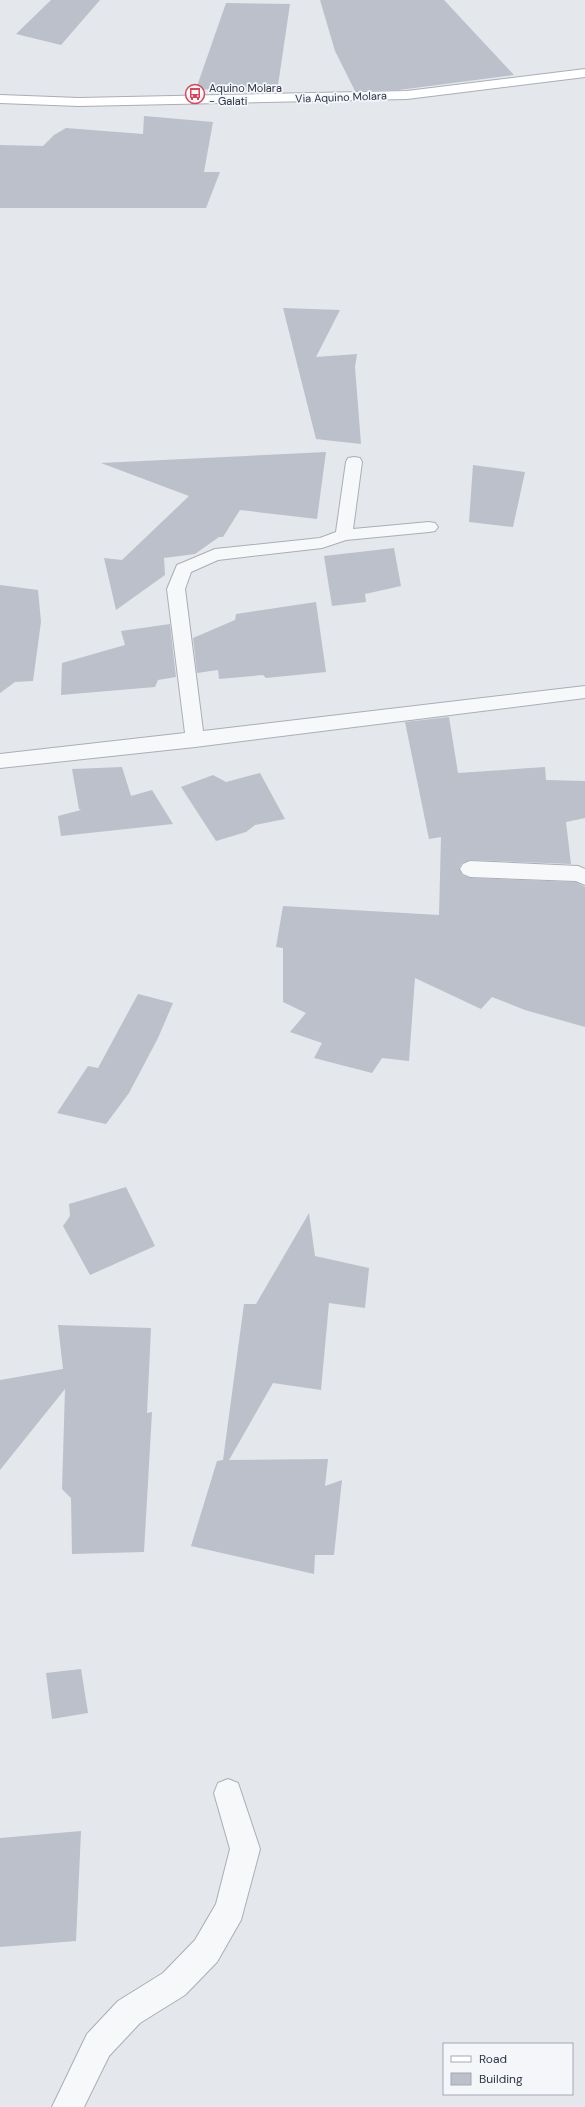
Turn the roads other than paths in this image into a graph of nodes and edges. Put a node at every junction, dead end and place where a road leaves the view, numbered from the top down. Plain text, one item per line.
1 (585, 73) edge
2 (0, 99) edge
3 (354, 462) dead end
4 (429, 527) dead end
5 (344, 535) junction
6 (585, 692) edge
7 (195, 740) junction
8 (0, 761) edge
9 (470, 869) dead end
10 (585, 877) edge
11 (228, 1793) dead end
12 (68, 2107) edge

1 - 2 street, Via Aquino Molara
3 - 5 street
4 - 5 street
5 - 7 street
6 - 7 street
7 - 8 street
9 - 10 street
11 - 12 street

